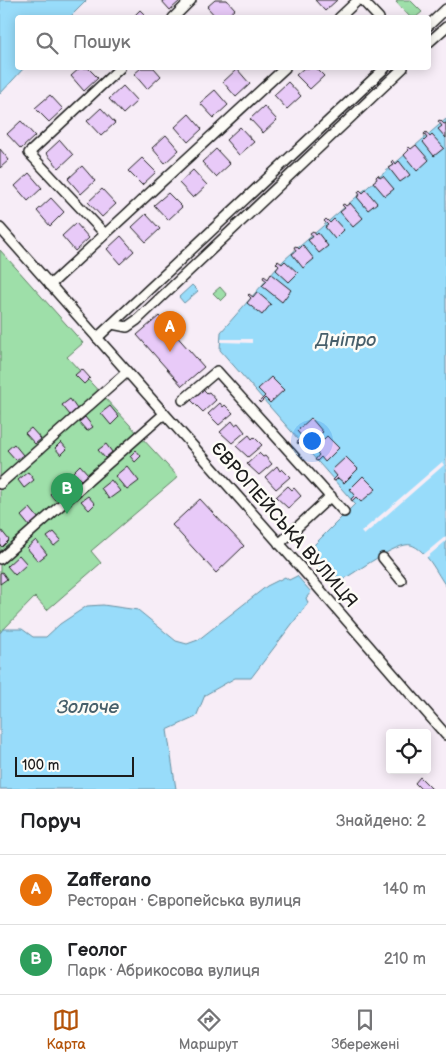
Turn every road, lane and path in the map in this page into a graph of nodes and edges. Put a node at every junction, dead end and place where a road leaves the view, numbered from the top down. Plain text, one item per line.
1 (191, 0) edge
2 (358, 0) edge
3 (362, 0) edge
4 (446, 9) edge
5 (176, 15) edge
6 (342, 15) edge
7 (376, 15) edge
8 (431, 23) edge
9 (446, 27) edge
10 (431, 41) edge
11 (118, 70) edge
12 (283, 70) edge
13 (382, 70) edge
14 (401, 70) edge
15 (0, 228) edge
16 (105, 234) junction
17 (50, 285) junction
18 (112, 324) junction
19 (97, 338) junction
20 (127, 372) junction
21 (183, 400) dead end
22 (164, 414) junction
23 (0, 484) edge
24 (331, 496) junction
25 (344, 512) dead end
26 (279, 544) junction
27 (383, 558) dead end
28 (0, 559) edge
29 (401, 580) dead end
30 (446, 735) edge

1 - 5 street
2 - 6 street
3 - 7 street
4 - 8 street
9 - 10 street
11 - 16 street
12 - 16 street
13 - 18 street
14 - 18 street
15 - 17 street, ЄВРОПЕЙСЬКА ВУЛИЦЯ
16 - 17 street
17 - 19 street, ЄВРОПЕЙСЬКА ВУЛИЦЯ
18 - 19 street
19 - 20 street, ЄВРОПЕЙСЬКА ВУЛИЦЯ
20 - 22 street, ЄВРОПЕЙСЬКА ВУЛИЦЯ
20 - 23 street
21 - 24 street
22 - 26 street, ЄВРОПЕЙСЬКА ВУЛИЦЯ
22 - 28 street
24 - 25 street
24 - 26 street
26 - 30 street, ЄВРОПЕЙСЬКА ВУЛИЦЯ
27 - 29 street

